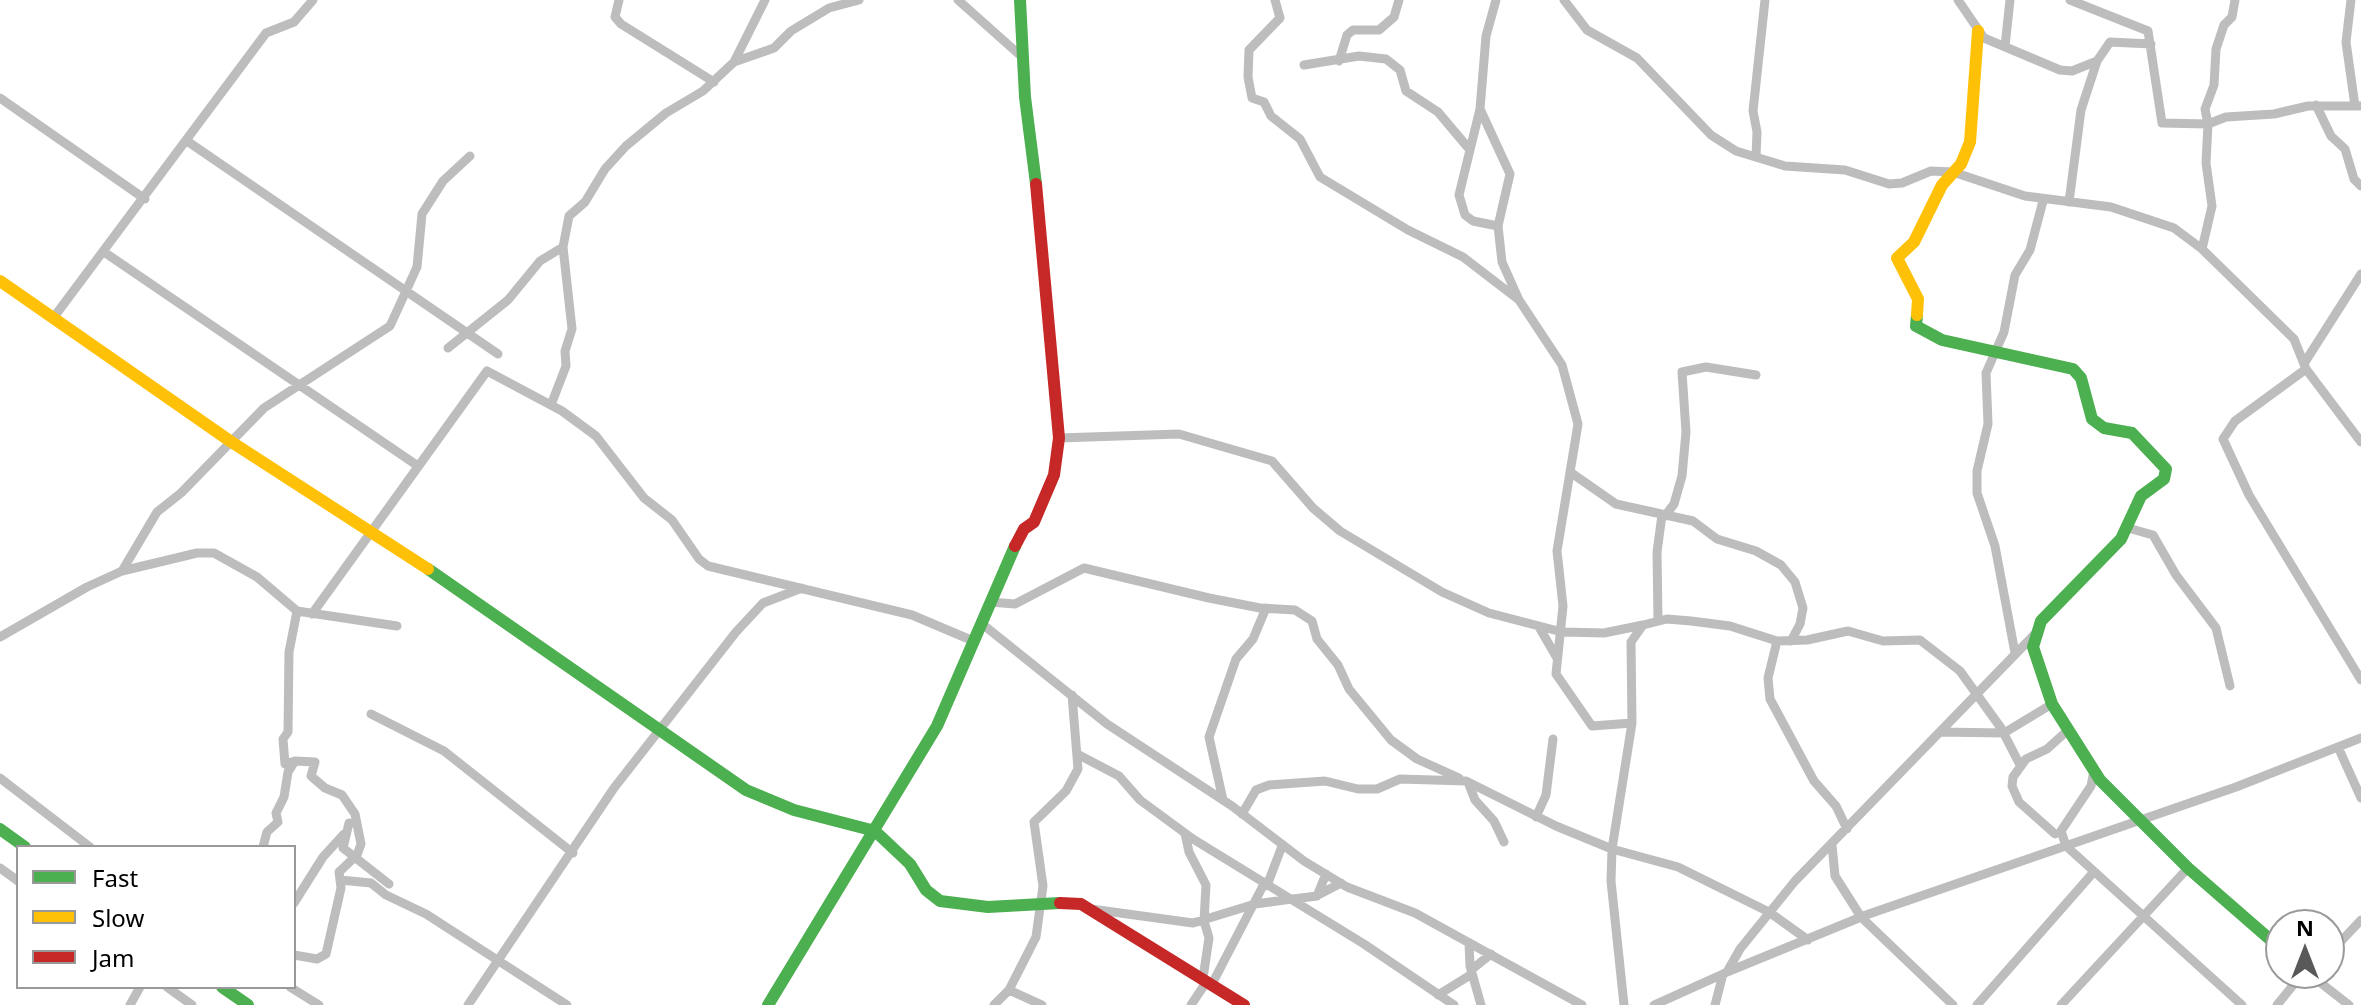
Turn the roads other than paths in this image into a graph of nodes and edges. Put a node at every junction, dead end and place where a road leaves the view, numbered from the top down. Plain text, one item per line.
1 (313, 0) edge
2 (619, 0) edge
3 (765, 0) edge
4 (859, 0) edge
5 (958, 0) edge
6 (1020, 0) edge
7 (1275, 0) edge
8 (1399, 0) edge
9 (1496, 0) edge
10 (1564, 0) edge
11 (1765, 0) edge
12 (1958, 0) edge
13 (2010, 0) edge
14 (2070, 0) edge
15 (2235, 0) edge
16 (2351, 0) edge
17 (1978, 31) junction
18 (2151, 44) junction
19 (2005, 46) junction
20 (1022, 57) junction
21 (1339, 61) junction
22 (2097, 61) junction
23 (734, 62) junction
24 (1304, 65) dead end
25 (714, 82) junction
26 (0, 98) edge
27 (2316, 105) junction
28 (2358, 106) edge
29 (1480, 109) junction
30 (2208, 124) junction
31 (187, 141) junction
32 (1470, 150) junction
33 (470, 156) dead end
34 (1756, 157) junction
35 (1953, 172) junction
36 (2361, 186) edge
37 (145, 199) junction
38 (2043, 201) junction
39 (2069, 202) junction
40 (1498, 226) junction
41 (563, 247) junction
42 (2202, 249) junction
43 (104, 252) junction
44 (2361, 274) edge
45 (0, 281) edge
46 (407, 291) junction
47 (1519, 300) junction
48 (54, 317) junction
49 (467, 333) junction
50 (448, 348) dead end
51 (498, 354) dead end
52 (1994, 354) junction
53 (2306, 365) junction
54 (1756, 375) dead end
55 (299, 386) junction
56 (551, 405) junction
57 (1059, 438) junction
58 (230, 441) junction
59 (2361, 442) edge
60 (418, 466) junction
61 (1570, 472) junction
62 (1664, 515) junction
63 (2128, 528) junction
64 (369, 534) junction
65 (122, 571) junction
66 (802, 588) junction
67 (990, 602) junction
68 (1266, 608) junction
69 (297, 611) junction
70 (312, 614) junction
71 (1658, 621) junction
72 (981, 623) junction
73 (1643, 625) junction
74 (397, 626) dead end
75 (1539, 627) junction
76 (1562, 632) junction
77 (2034, 635) junction
78 (0, 637) edge
79 (971, 640) junction
80 (1777, 641) junction
81 (1791, 641) junction
82 (2015, 653) junction
83 (1557, 658) junction
84 (2361, 680) edge
85 (2230, 686) dead end
86 (1975, 694) junction
87 (1072, 695) junction
88 (2052, 704) junction
89 (371, 714) dead end
90 (1632, 723) junction
91 (660, 731) junction
92 (2067, 731) junction
93 (1940, 732) junction
94 (2004, 733) junction
95 (2361, 738) edge
96 (1553, 739) dead end
97 (2338, 747) junction
98 (1079, 755) junction
99 (295, 761) junction
100 (2020, 765) junction
101 (2094, 771) junction
102 (0, 778) edge
103 (1467, 782) junction
104 (2361, 798) edge
105 (1223, 800) junction
106 (1242, 814) junction
107 (1536, 817) junction
108 (2138, 820) junction
109 (349, 823) dead end
110 (0, 829) edge
111 (1847, 829) junction
112 (875, 831) junction
113 (1185, 833) junction
114 (344, 834) junction
115 (2055, 834) dead end
116 (1504, 842) dead end
117 (22, 845) edge
118 (87, 845) edge
119 (264, 845) edge
120 (1832, 845) junction
121 (1282, 846) junction
122 (2066, 846) junction
123 (1612, 849) junction
124 (573, 853) junction
125 (354, 858) junction
126 (2188, 868) junction
127 (1326, 874) junction
128 (2092, 874) junction
129 (340, 880) junction
130 (1266, 882) junction
131 (1341, 883) junction
132 (389, 884) dead end
133 (1318, 895) junction
134 (1293, 899) junction
135 (296, 900) edge
136 (1043, 902) junction
137 (1255, 904) junction
138 (1091, 909) junction
139 (1769, 912) junction
140 (1861, 917) junction
141 (2143, 917) junction
142 (2361, 920) edge
143 (1204, 921) junction
144 (2265, 935) edge
145 (2345, 937) edge
146 (1808, 940) junction
147 (1469, 943) junction
148 (1491, 954) junction
149 (296, 955) edge
150 (499, 961) junction
151 (1472, 972) junction
152 (1725, 973) junction
153 (1207, 981) junction
154 (170, 989) edge
155 (225, 989) edge
156 (293, 989) edge
157 (2292, 989) edge
158 (2328, 989) edge
159 (1009, 990) junction
160 (1438, 995) junction
161 (2239, 1004) edge
162 (192, 1005) edge
163 (248, 1005) edge
164 (319, 1005) edge
165 (468, 1005) edge
166 (567, 1005) edge
167 (768, 1005) edge
168 (994, 1005) edge
169 (1042, 1005) edge
170 (1191, 1005) edge
171 (1244, 1005) edge
172 (1454, 1005) edge
173 (1481, 1005) edge
174 (1582, 1005) edge
175 (1624, 1005) edge
176 (1654, 1005) edge
177 (1715, 1005) edge
178 (1953, 1005) edge
179 (1977, 1005) edge
180 (2061, 1005) edge
181 (2277, 1005) edge
182 (2349, 1005) edge

1 - 31 street
2 - 25 street
3 - 23 street
4 - 23 street
5 - 20 street
6 - 20 main road
7 - 47 street
8 - 21 street
9 - 29 street
10 - 34 street
11 - 34 street
12 - 17 street
13 - 19 street
14 - 18 street
15 - 30 street
16 - 28 street
17 - 19 street
17 - 35 main road
18 - 22 street
18 - 30 street
19 - 22 street
20 - 57 main road
21 - 24 street
21 - 32 street
22 - 39 street
23 - 25 street
25 - 41 street
26 - 37 street
27 - 28 street
27 - 30 street
27 - 36 street
29 - 32 street
29 - 40 street
30 - 42 street
31 - 37 street
31 - 46 street
32 - 40 street
33 - 46 street
34 - 35 street
35 - 38 street
35 - 52 main road
37 - 43 street
38 - 39 street
38 - 52 street
39 - 42 street
40 - 47 street
41 - 49 street
41 - 56 street
42 - 53 street
43 - 48 street
43 - 55 street
44 - 53 street
45 - 48 main road
46 - 49 street
46 - 55 street
47 - 61 street
48 - 58 main road
49 - 50 street
49 - 51 street
52 - 63 main road
52 - 82 street
53 - 59 street
53 - 84 street
54 - 62 street
55 - 58 street
55 - 60 street
56 - 60 street
56 - 66 street
57 - 67 main road
57 - 75 street
58 - 64 main road
58 - 65 street
60 - 64 street
61 - 62 street
61 - 76 street
62 - 71 street
62 - 81 street
63 - 77 main road
63 - 85 street
64 - 70 street
64 - 91 main road
65 - 69 street
65 - 78 street
66 - 79 street
66 - 91 street
67 - 68 street
67 - 72 main road
68 - 103 street
68 - 105 street
69 - 70 street
69 - 99 street
70 - 74 street
71 - 73 street
71 - 80 street
72 - 79 main road
72 - 87 street
73 - 76 street
73 - 90 street
75 - 76 street
75 - 83 street
76 - 83 street
77 - 82 street
77 - 88 main road
79 - 112 main road
80 - 81 street
80 - 111 street
81 - 86 street
82 - 86 street
83 - 90 street
86 - 93 street
86 - 94 street
87 - 98 street
87 - 105 street
88 - 92 main road
88 - 94 street
89 - 124 street
90 - 123 street
91 - 112 main road
91 - 124 street
92 - 100 street
92 - 101 main road
93 - 94 street
93 - 111 street
94 - 100 street
95 - 97 street
96 - 107 street
97 - 104 street
97 - 108 street
98 - 113 street
98 - 136 street
99 - 119 street
99 - 125 street
100 - 115 street
101 - 108 main road
101 - 122 street
102 - 118 street
103 - 106 street
103 - 107 street
103 - 116 street
105 - 106 street
106 - 121 street
107 - 123 street
108 - 122 street
108 - 126 main road
109 - 114 street
110 - 117 main road
111 - 120 street
112 - 136 main road
112 - 167 main road
113 - 130 street
113 - 143 street
114 - 125 street
114 - 135 street
120 - 139 street
120 - 140 street
121 - 127 street
121 - 130 street
122 - 128 street
122 - 140 street
123 - 139 street
123 - 175 street
124 - 150 street
125 - 129 street
125 - 132 street
126 - 141 street
126 - 144 main road
127 - 131 street
127 - 133 street
128 - 141 street
128 - 179 street
129 - 149 street
129 - 150 street
130 - 134 street
130 - 137 street
131 - 133 street
131 - 147 street
133 - 134 street
134 - 137 street
134 - 160 street
136 - 138 main road
136 - 159 street
137 - 143 street
137 - 153 street
138 - 143 street
138 - 153 main road
139 - 146 street
139 - 152 street
140 - 146 street
140 - 178 street
141 - 161 street
141 - 180 street
142 - 145 street
143 - 153 street
146 - 152 street
147 - 148 street
147 - 151 street
148 - 151 street
148 - 174 street
150 - 165 street
150 - 166 street
151 - 160 street
151 - 173 street
152 - 176 street
152 - 177 street
153 - 170 street
153 - 171 main road
154 - 162 street
155 - 163 main road
156 - 164 street
157 - 181 street
158 - 182 street
159 - 168 street
159 - 169 street
160 - 172 street

